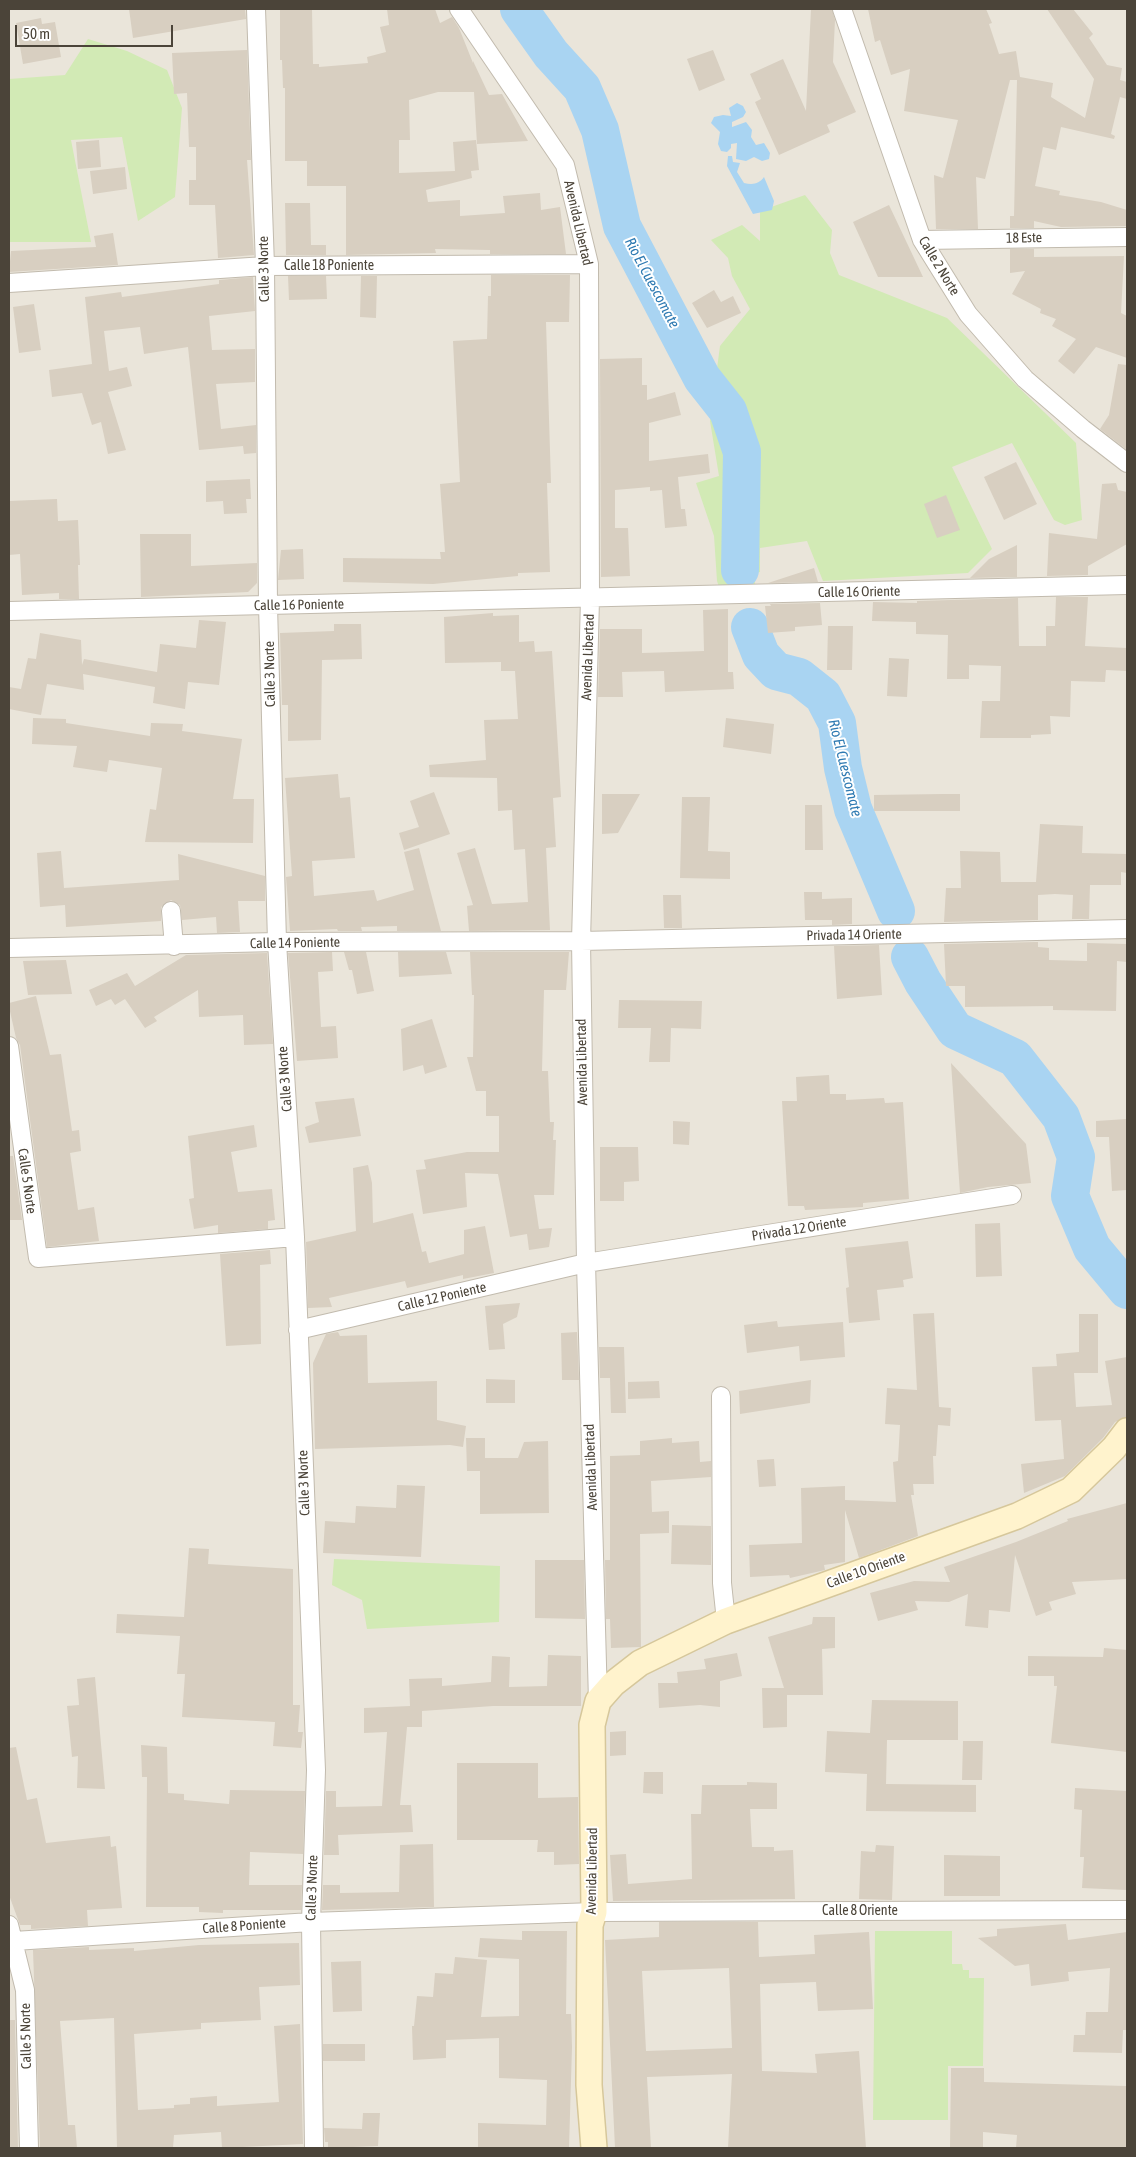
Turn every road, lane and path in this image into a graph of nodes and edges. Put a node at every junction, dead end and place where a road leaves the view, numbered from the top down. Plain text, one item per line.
1 (256, 9) edge
2 (459, 9) edge
3 (842, 9) edge
4 (1127, 237) edge
5 (922, 240) junction
6 (589, 264) junction
7 (265, 266) junction
8 (9, 283) edge
9 (1127, 463) edge
10 (1127, 585) edge
11 (590, 599) junction
12 (268, 605) junction
13 (9, 611) edge
14 (171, 911) dead end
15 (1127, 929) edge
16 (580, 941) junction
17 (276, 942) junction
18 (174, 946) junction
19 (9, 948) edge
20 (9, 1046) edge
21 (1012, 1195) dead end
22 (295, 1237) junction
23 (586, 1263) junction
24 (298, 1330) junction
25 (721, 1396) dead end
26 (1127, 1430) edge
27 (726, 1621) junction
28 (598, 1701) junction
29 (1127, 1910) edge
30 (594, 1912) junction
31 (311, 1922) junction
32 (12, 1933) edge
33 (9, 1982) edge
34 (25, 1990) junction
35 (29, 2148) edge
36 (314, 2148) edge
37 (594, 2148) edge

1 - 7 street, Calle 3 Norte
2 - 6 street, Avenida Libertad
3 - 5 street, Calle 2 Norte
4 - 5 street, 18 Este
5 - 9 street, Calle 2 Norte
6 - 7 street, Calle 18 Poniente
6 - 11 street, Avenida Libertad
7 - 8 street, Calle 18 Poniente
7 - 12 street, Calle 3 Norte
10 - 11 street, Calle 16 Oriente
11 - 12 street, Calle 16 Poniente
11 - 16 street, Avenida Libertad
12 - 13 street, Calle 16 Poniente
12 - 17 street, Calle 3 Norte
14 - 18 street
15 - 16 street, Privada 14 Oriente
16 - 17 street, Calle 14 Poniente
16 - 23 street, Avenida Libertad
17 - 18 street, Calle 14 Poniente
17 - 22 street, Calle 3 Norte
18 - 19 street, Calle 14 Poniente
20 - 22 street, Calle 5 Norte
21 - 23 street, Privada 12 Oriente
22 - 24 street, Calle 3 Norte
23 - 24 street, Calle 12 Poniente
23 - 28 street, Avenida Libertad
24 - 31 street, Calle 3 Norte
25 - 27 street
26 - 27 main road, Calle 10 Oriente
27 - 28 main road, Calle 10 Oriente
28 - 30 main road, Avenida Libertad
29 - 30 street, Calle 8 Oriente
30 - 31 street, Calle 8 Poniente
30 - 37 main road, Avenida Libertad
31 - 32 street, Calle 8 Poniente
31 - 36 street, Calle 3 Norte
32 - 34 street, Calle 5 Norte
33 - 34 street
34 - 35 street, Calle 5 Norte

